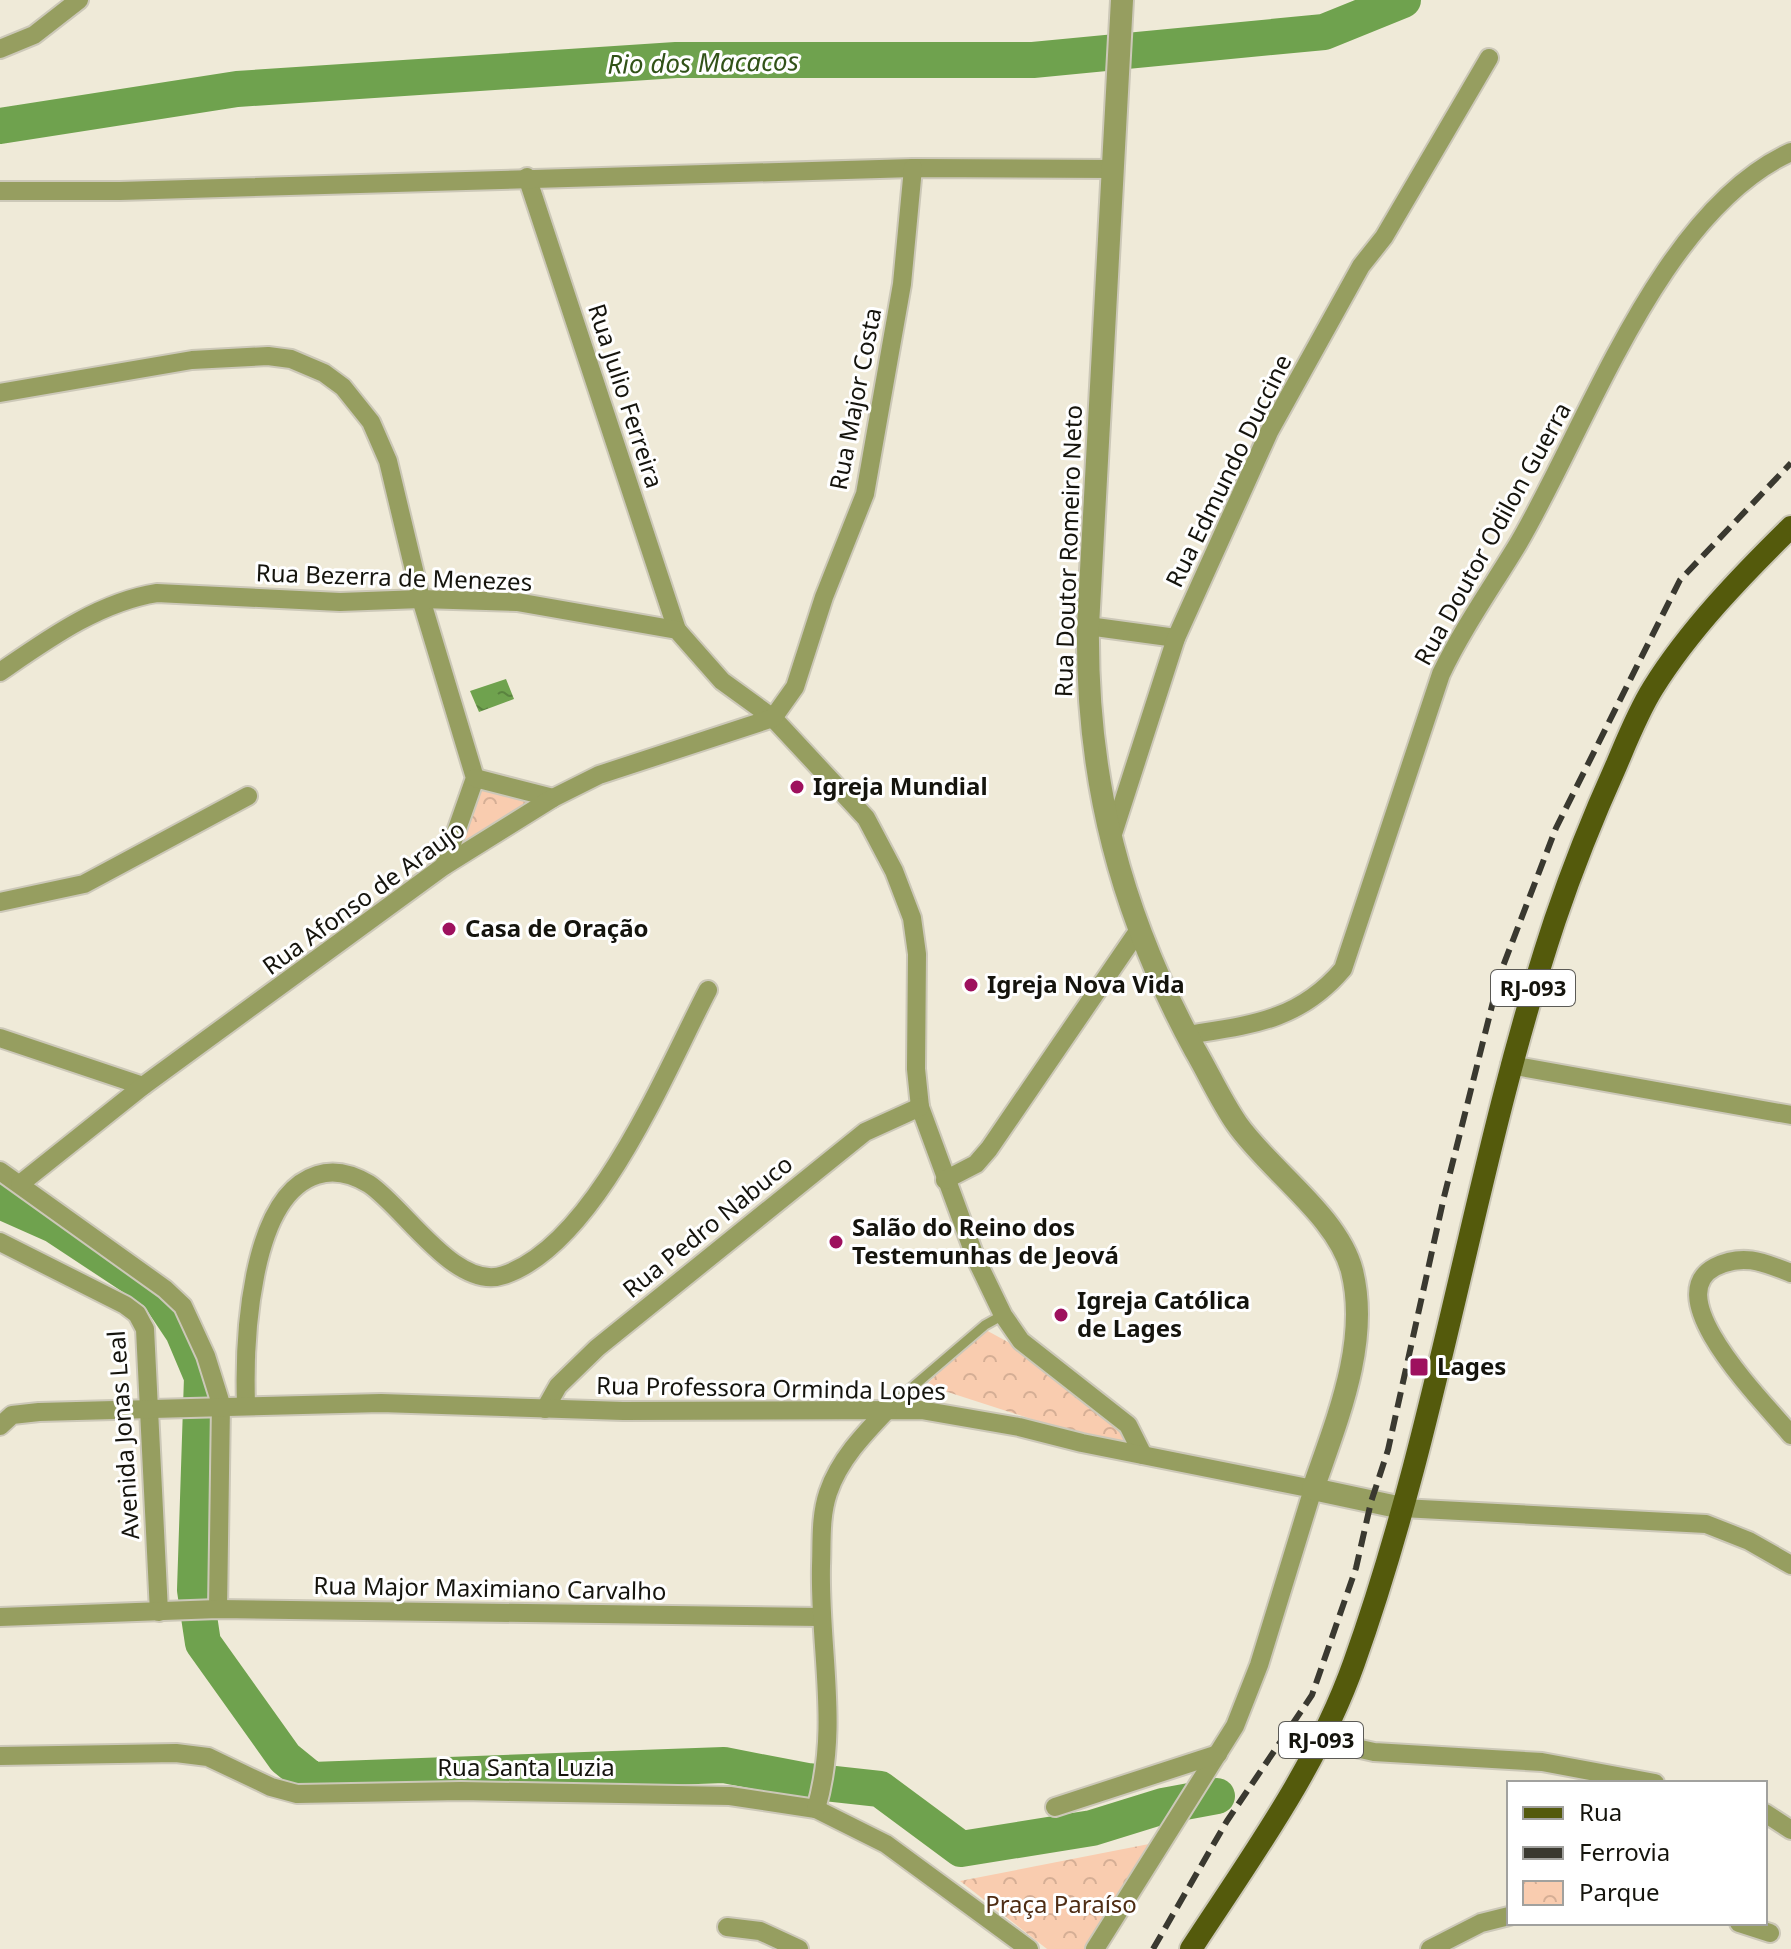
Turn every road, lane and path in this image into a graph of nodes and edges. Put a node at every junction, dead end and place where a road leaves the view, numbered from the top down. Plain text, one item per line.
1 (79, 0) edge
2 (1122, 0) edge
3 (0, 49) edge
4 (1489, 58) dead end
5 (1791, 152) edge
6 (913, 168) junction
7 (1113, 169) junction
8 (527, 177) junction
9 (0, 191) edge
10 (0, 393) edge
11 (1791, 527) edge
12 (421, 599) junction
13 (1088, 626) junction
14 (677, 630) junction
15 (1176, 638) junction
16 (0, 672) edge
17 (773, 718) junction
18 (475, 778) junction
19 (248, 796) dead end
20 (553, 798) junction
21 (1110, 845) junction
22 (444, 866) junction
23 (0, 902) edge
24 (1138, 931) junction
25 (708, 990) dead end
26 (1187, 1035) junction
27 (0, 1038) edge
28 (1510, 1065) junction
29 (143, 1086) junction
30 (920, 1107) junction
31 (1791, 1115) edge
32 (0, 1171) edge
33 (945, 1180) junction
34 (20, 1184) junction
35 (0, 1242) edge
36 (1791, 1273) edge
37 (1003, 1315) junction
38 (246, 1404) junction
39 (215, 1405) junction
40 (148, 1407) junction
41 (545, 1409) junction
42 (888, 1409) junction
43 (0, 1426) edge
44 (1791, 1435) edge
45 (1143, 1455) junction
46 (1313, 1489) junction
47 (1402, 1508) junction
48 (1791, 1565) edge
49 (210, 1610) junction
50 (168, 1612) junction
51 (0, 1617) edge
52 (820, 1617) junction
53 (1325, 1733) junction
54 (1218, 1754) junction
55 (0, 1756) edge
56 (1644, 1781) edge
57 (818, 1803) junction
58 (1055, 1807) dead end
59 (1767, 1814) edge
60 (1791, 1830) edge
61 (1507, 1916) edge
62 (1745, 1925) edge
63 (727, 1927) dead end
64 (1770, 1933) dead end
65 (1024, 1945) edge
66 (799, 1949) edge
67 (1095, 1949) edge
68 (1191, 1949) edge
69 (1430, 1949) edge

1 - 3 street
2 - 7 street, Rua Doutor Romeiro Neto
4 - 15 street, Rua Edmundo Duccine
5 - 26 street, Rua Doutor Odilon Guerra
6 - 7 street
6 - 8 street
6 - 17 street, Rua Major Costa
7 - 13 street, Rua Doutor Romeiro Neto
8 - 9 street
8 - 14 street, Rua Julio Ferreira
10 - 12 street
11 - 28 main road, RJ-093
12 - 14 street, Rua Bezerra de Menezes
12 - 16 street, Rua Bezerra de Menezes
12 - 18 street
13 - 15 street
13 - 21 street, Rua Doutor Romeiro Neto
14 - 17 street
15 - 21 street, Rua Edmundo Duccine
17 - 20 street, Rua Afonso de Araujo
17 - 30 street
18 - 20 street
18 - 22 street
19 - 23 street
20 - 22 street, Rua Afonso de Araujo
21 - 24 street, Rua Doutor Romeiro Neto
22 - 29 street, Rua Afonso de Araujo
24 - 26 street, Rua Doutor Romeiro Neto
24 - 33 street
25 - 38 street
26 - 46 street, Rua Doutor Romeiro Neto
27 - 29 street
28 - 31 street
28 - 47 main road, RJ-093
29 - 34 street, Rua Afonso de Araujo
30 - 33 street
30 - 41 street, Rua Pedro Nabuco
32 - 34 street
33 - 37 street
34 - 39 street
35 - 40 street, Avenida Jonas Leal
36 - 44 street
37 - 42 lane
37 - 45 street
38 - 39 street, Rua Professora Orminda Lopes
38 - 41 street, Rua Professora Orminda Lopes
39 - 40 street, Rua Professora Orminda Lopes
39 - 49 street
40 - 43 street, Rua Professora Orminda Lopes
40 - 50 street, Avenida Jonas Leal
41 - 42 street, Rua Professora Orminda Lopes
42 - 45 street, Rua Professora Orminda Lopes
42 - 52 street
45 - 46 street, Rua Professora Orminda Lopes
46 - 47 street
46 - 54 street
47 - 48 street
47 - 53 main road, RJ-093
49 - 50 street, Rua Major Maximiano Carvalho
49 - 52 street, Rua Major Maximiano Carvalho
50 - 51 street, Rua Major Maximiano Carvalho
52 - 57 street
53 - 56 street
53 - 68 main road, RJ-093
54 - 58 street
54 - 67 street
55 - 57 street, Rua Santa Luzia
57 - 65 street, Rua Santa Luzia
59 - 60 street
61 - 69 street
62 - 64 street
63 - 66 street

